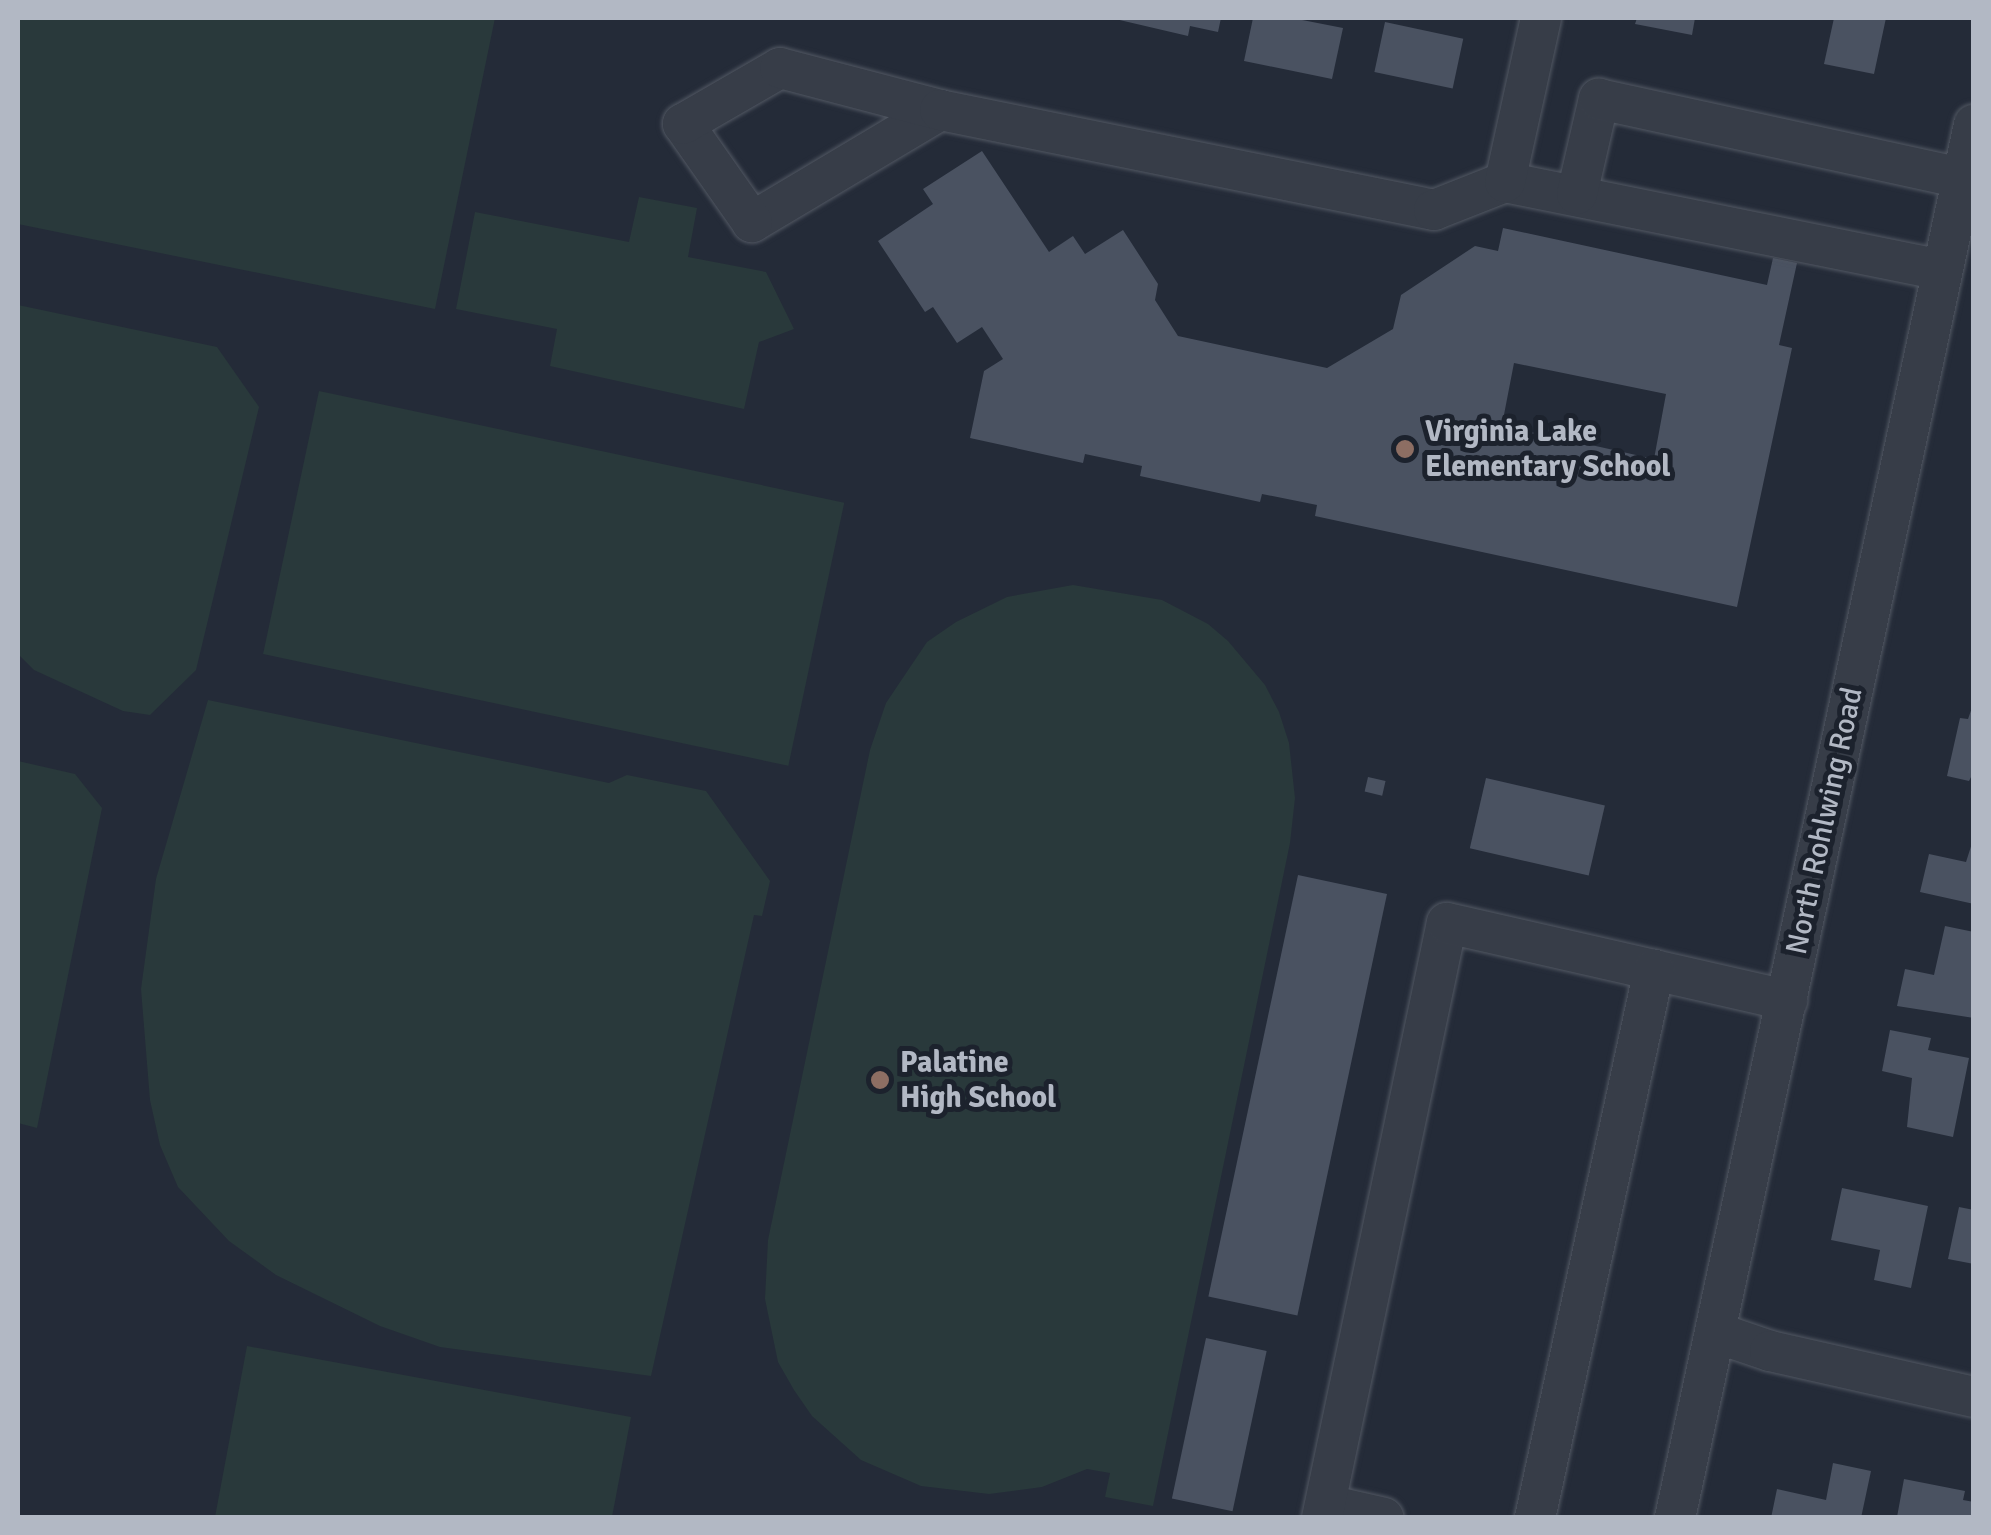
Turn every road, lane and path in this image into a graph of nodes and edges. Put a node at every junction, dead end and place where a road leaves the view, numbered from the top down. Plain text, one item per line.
1 (1540, 18) edge
2 (940, 110) junction
3 (1974, 124) edge
4 (1961, 178) junction
5 (1505, 182) junction
6 (1576, 194) junction
7 (1940, 270) junction
8 (1654, 970) junction
9 (1788, 1000) junction
10 (1718, 1333) junction
11 (1974, 1397) edge
12 (1325, 1512) edge
13 (1384, 1518) edge
14 (1535, 1518) edge
15 (1674, 1518) edge

1 - 5 street
2 - 2 street
2 - 5 street
3 - 4 street, North Rohlwing Road
4 - 6 street
4 - 7 street, North Rohlwing Road
5 - 6 street
6 - 7 street
7 - 9 street, North Rohlwing Road
8 - 9 street
8 - 12 street
8 - 14 street
9 - 10 street, North Rohlwing Road
10 - 11 street
10 - 15 street, North Rohlwing Road
12 - 13 street

